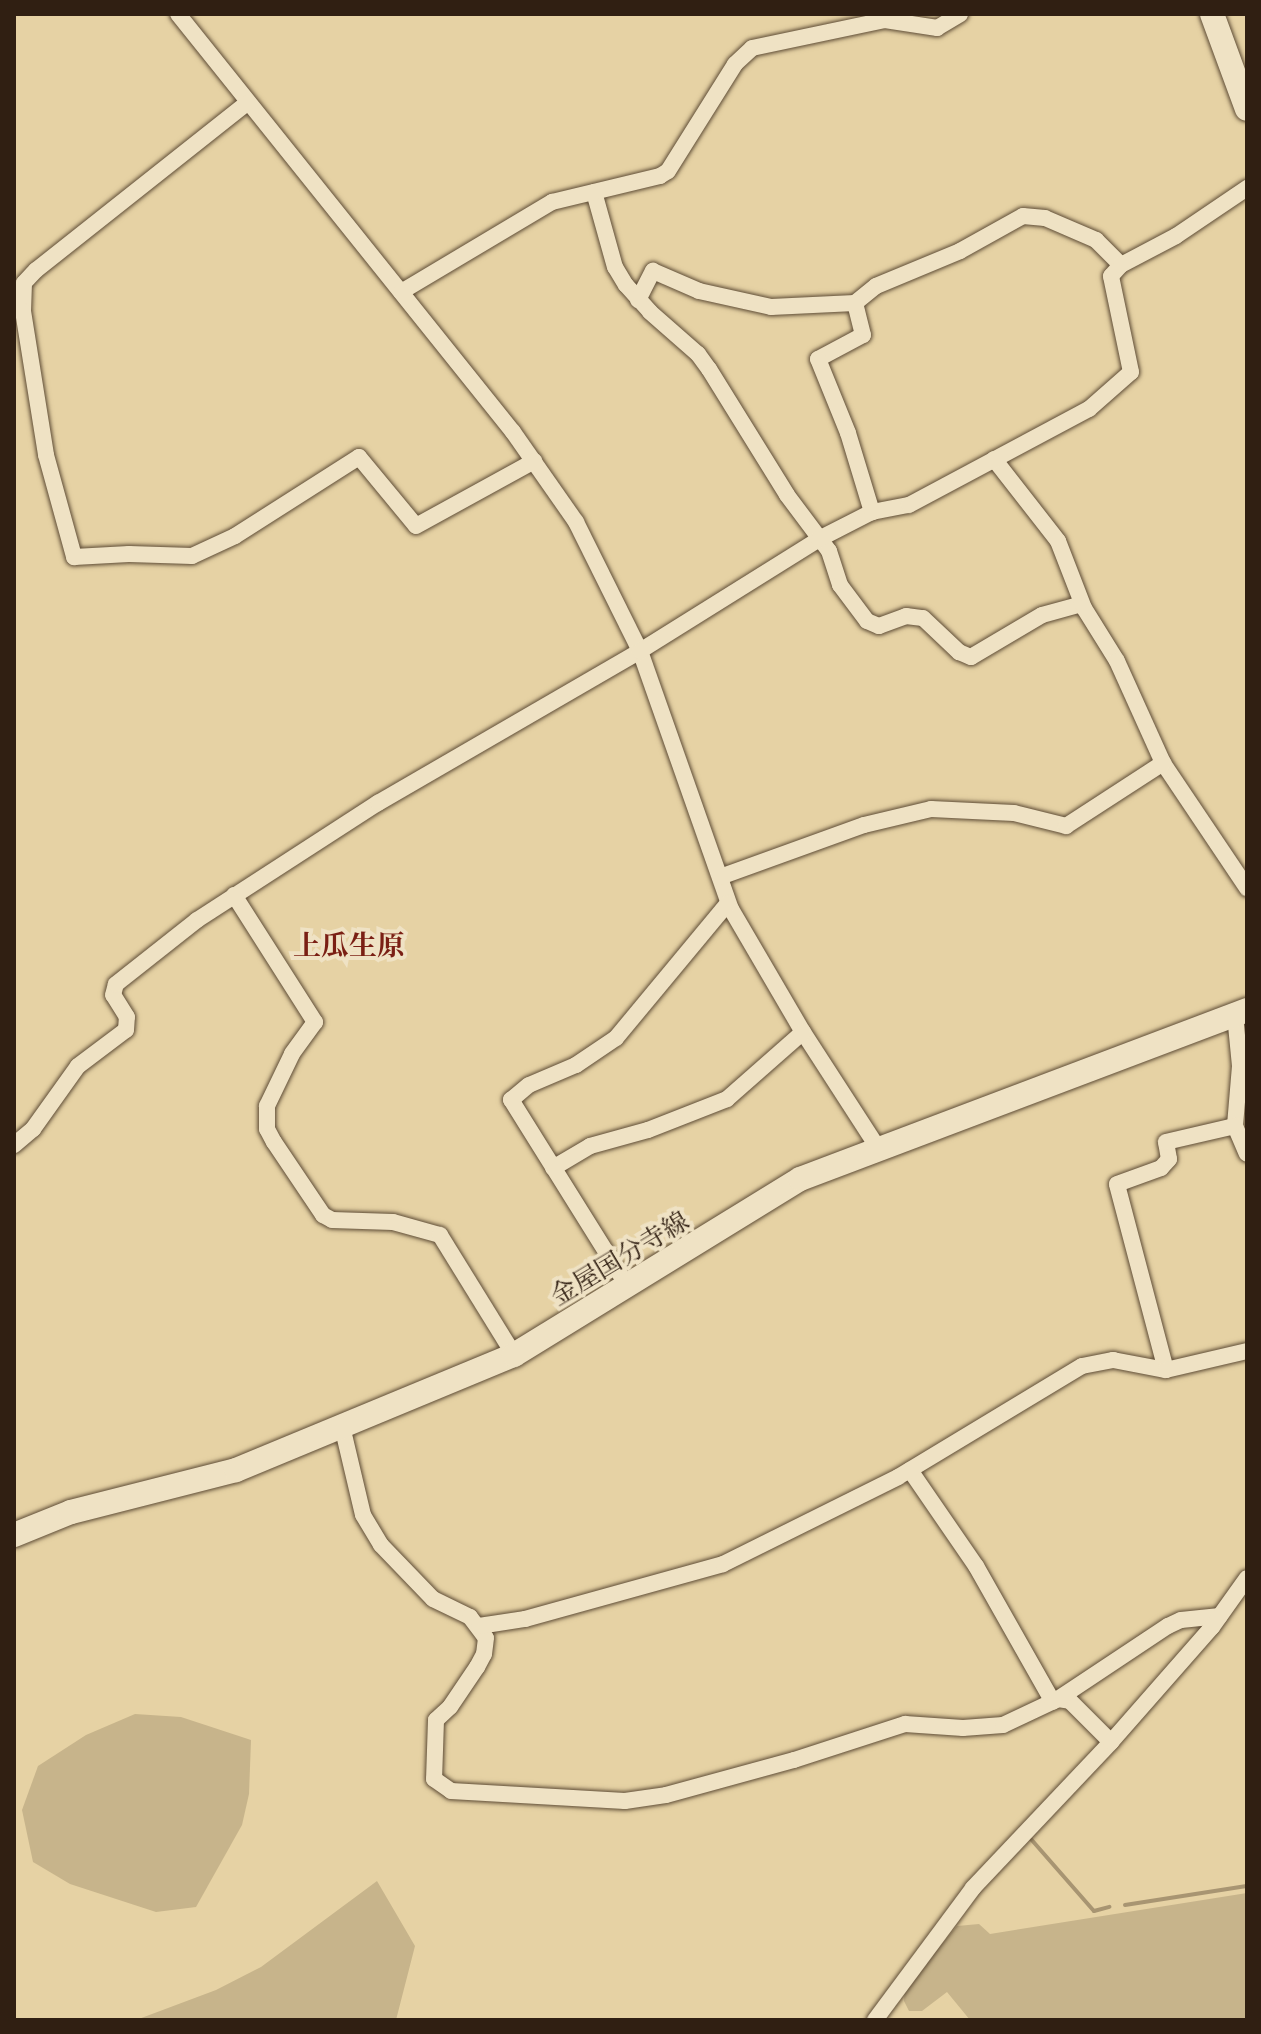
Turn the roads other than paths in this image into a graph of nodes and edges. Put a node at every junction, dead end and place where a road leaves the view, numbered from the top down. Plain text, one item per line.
1 (178, 14) edge
2 (960, 14) edge
3 (1212, 14) edge
4 (1241, 70) edge
5 (247, 103) junction
6 (1247, 109) edge
7 (1247, 188) edge
8 (594, 192) junction
9 (1121, 265) junction
10 (401, 292) junction
11 (638, 300) junction
12 (855, 303) junction
13 (994, 459) junction
14 (534, 461) junction
15 (872, 512) junction
16 (819, 539) junction
17 (1082, 604) junction
18 (640, 651) junction
19 (1163, 763) junction
20 (720, 877) junction
21 (1247, 888) edge
22 (234, 895) junction
23 (728, 903) junction
24 (1241, 1012) edge
25 (803, 1032) junction
26 (1235, 1126) junction
27 (14, 1145) edge
28 (878, 1148) junction
29 (1247, 1154) edge
30 (553, 1168) junction
31 (628, 1287) junction
32 (1247, 1351) edge
33 (514, 1355) junction
34 (1166, 1370) junction
35 (342, 1426) junction
36 (910, 1470) junction
37 (14, 1535) edge
38 (1247, 1578) edge
39 (1220, 1616) junction
40 (479, 1626) junction
41 (1056, 1700) junction
42 (1111, 1742) junction
43 (875, 2020) edge

1 - 5 street
2 - 8 street
3 - 4 main road
4 - 6 main road
5 - 10 street
5 - 14 street
7 - 9 street
8 - 10 street
8 - 11 street
9 - 12 street
9 - 13 street
10 - 14 street
11 - 12 street
11 - 16 street
12 - 15 street
13 - 15 street
13 - 17 street
14 - 18 street
15 - 16 street
16 - 17 street
16 - 18 street
17 - 19 street
18 - 20 street
18 - 22 street
19 - 20 street
19 - 21 street
20 - 23 street
22 - 27 street
22 - 33 street
23 - 25 street
23 - 30 street
24 - 26 street
24 - 28 main road, 金屋国分寺線
25 - 28 street
25 - 30 street
26 - 29 street
26 - 34 street
28 - 31 main road, 金屋国分寺線
30 - 31 street
31 - 33 main road, 金屋国分寺線
32 - 34 street
33 - 35 main road, 金屋国分寺線
34 - 36 street
35 - 37 main road, 金屋国分寺線
35 - 40 street
36 - 40 street
36 - 41 street
38 - 39 street
39 - 41 street
39 - 42 street
40 - 41 street
41 - 42 street
42 - 43 street

